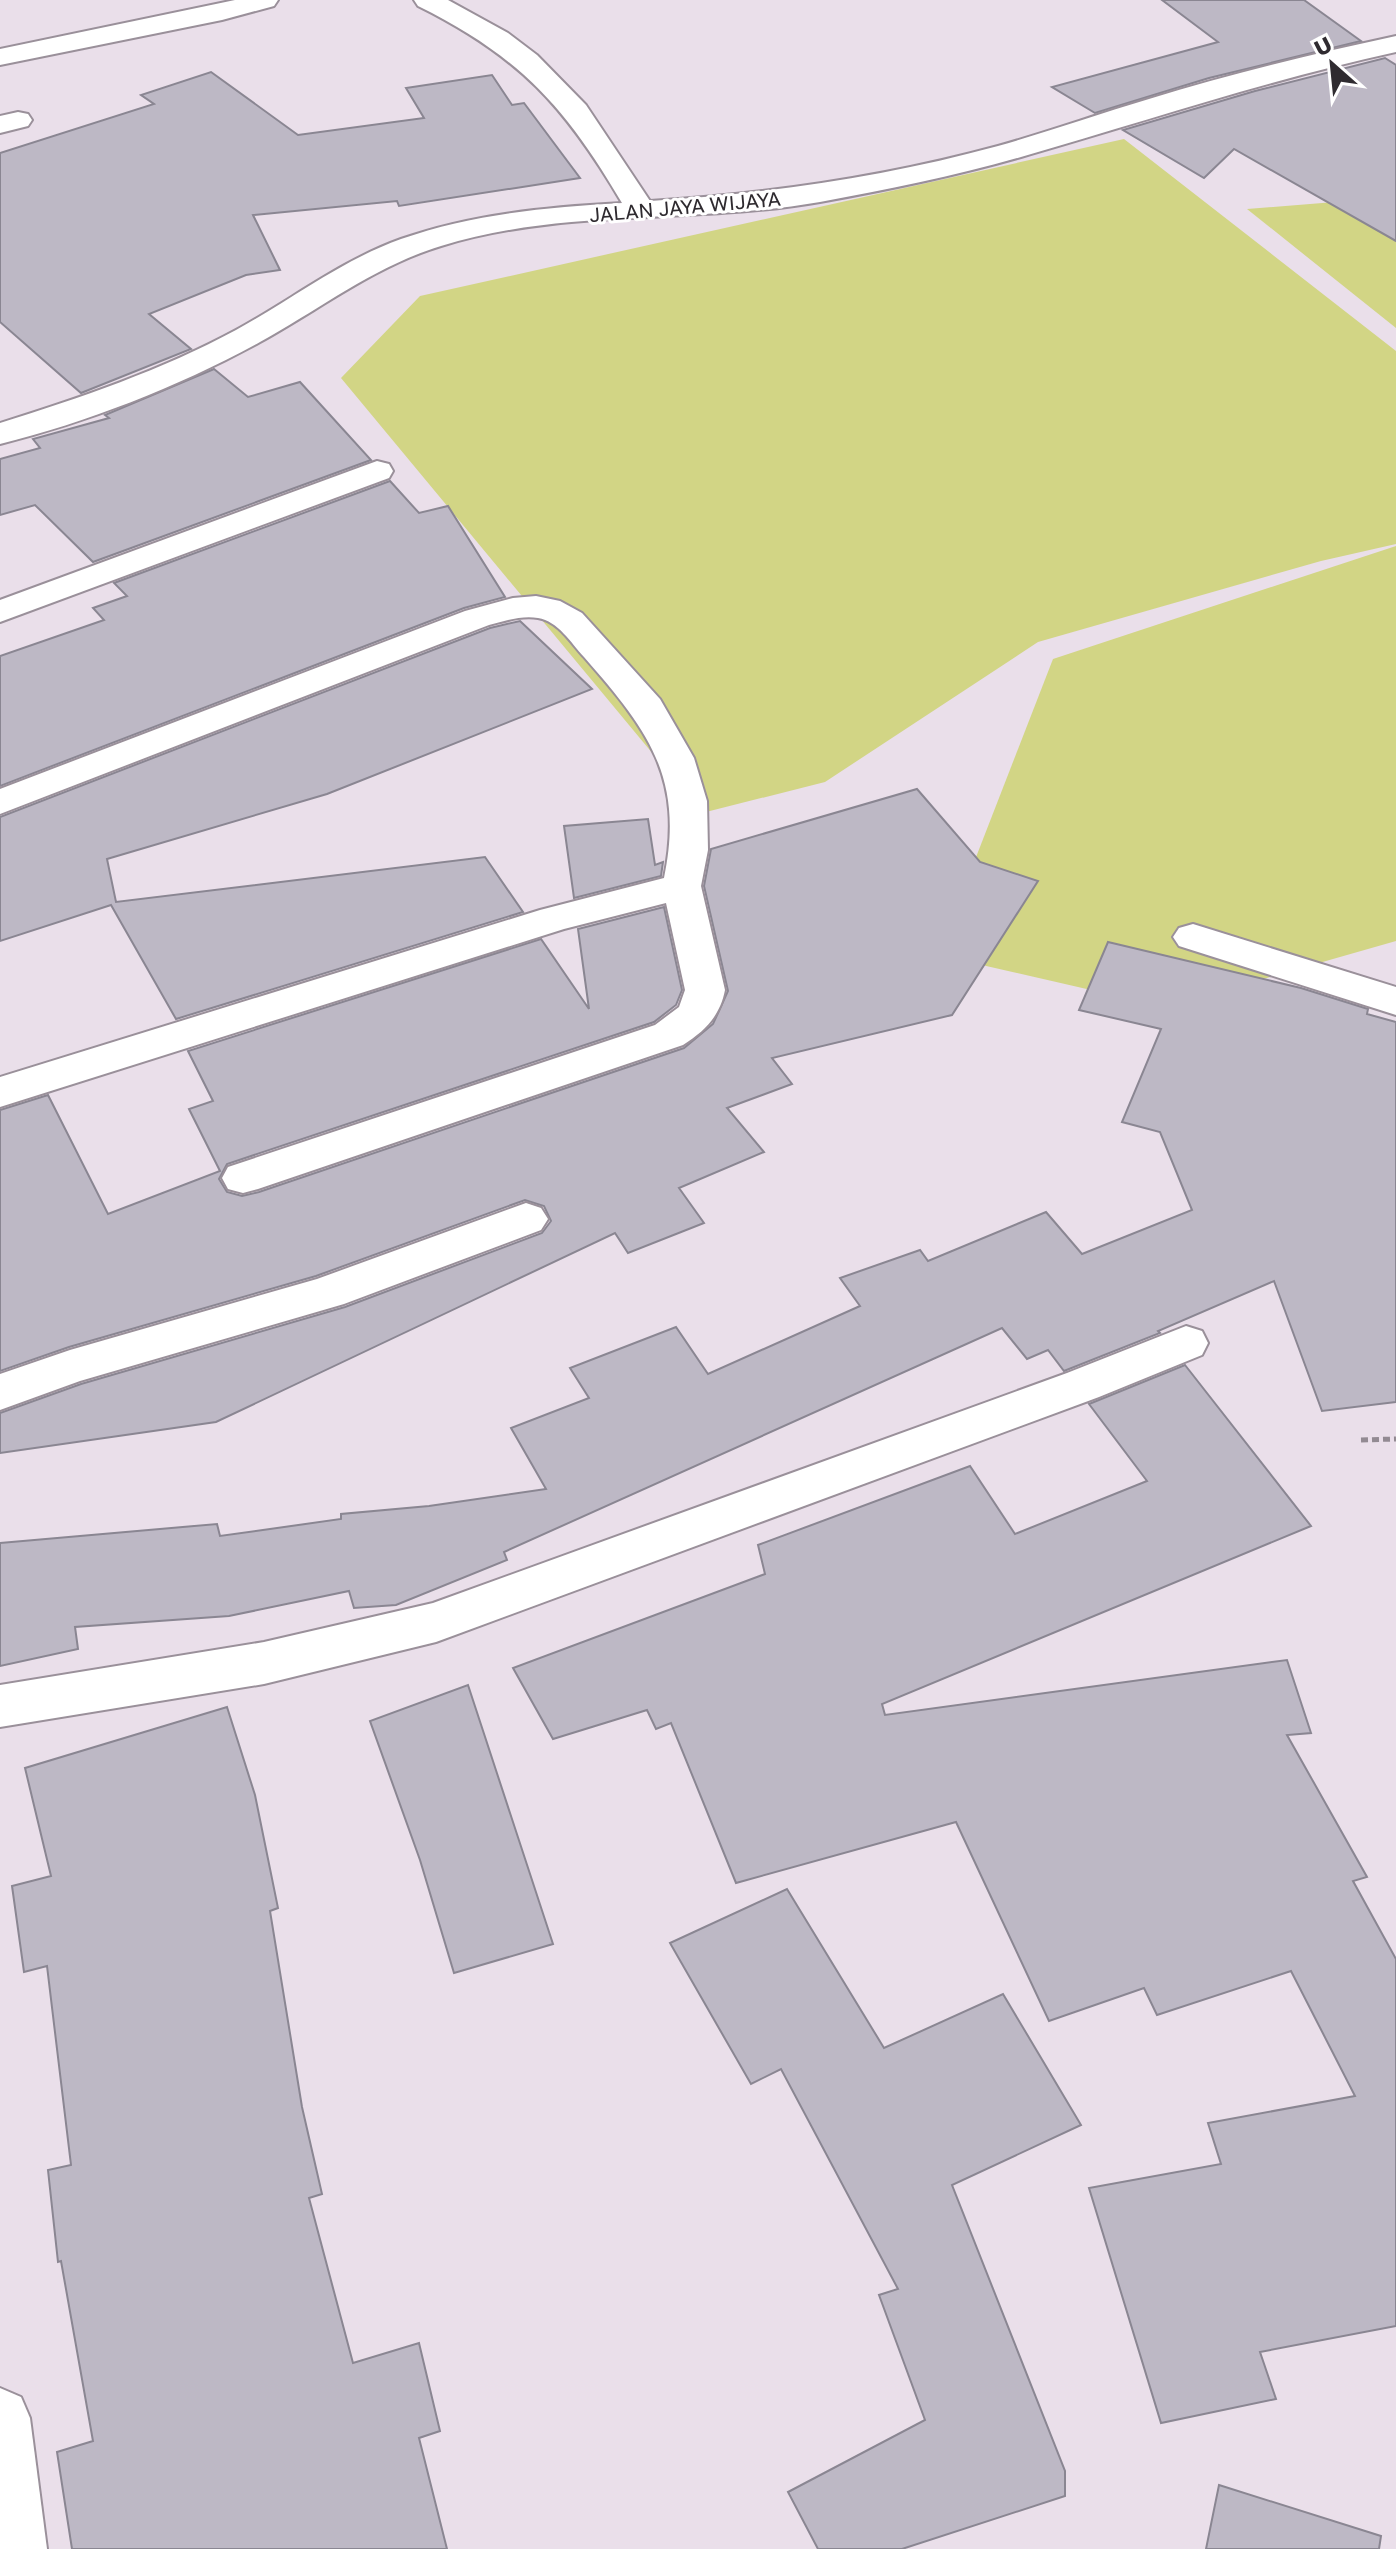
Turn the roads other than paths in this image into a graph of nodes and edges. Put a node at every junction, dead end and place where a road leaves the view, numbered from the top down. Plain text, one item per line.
1 (265, 0) edge
2 (427, 0) edge
3 (217, 6) edge
4 (1396, 44) edge
5 (4, 51) edge
6 (640, 209) junction
7 (0, 434) edge
8 (377, 471) dead end
9 (0, 612) edge
10 (0, 802) edge
11 (682, 886) junction
12 (1193, 937) dead end
13 (1396, 1001) edge
14 (0, 1092) edge
15 (243, 1178) dead end
16 (526, 1219) dead end
17 (1186, 1343) dead end
18 (0, 1392) edge
19 (0, 1706) edge
20 (0, 2418) edge
21 (16, 2549) edge

1 - 3 street
2 - 6 street
3 - 5 street
4 - 6 street, JALAN JAYA WIJAYA
6 - 7 street, JALAN JAYA WIJAYA
8 - 9 street
10 - 11 street
11 - 14 street
11 - 15 street
12 - 13 street
16 - 18 street
17 - 19 street
20 - 21 street

